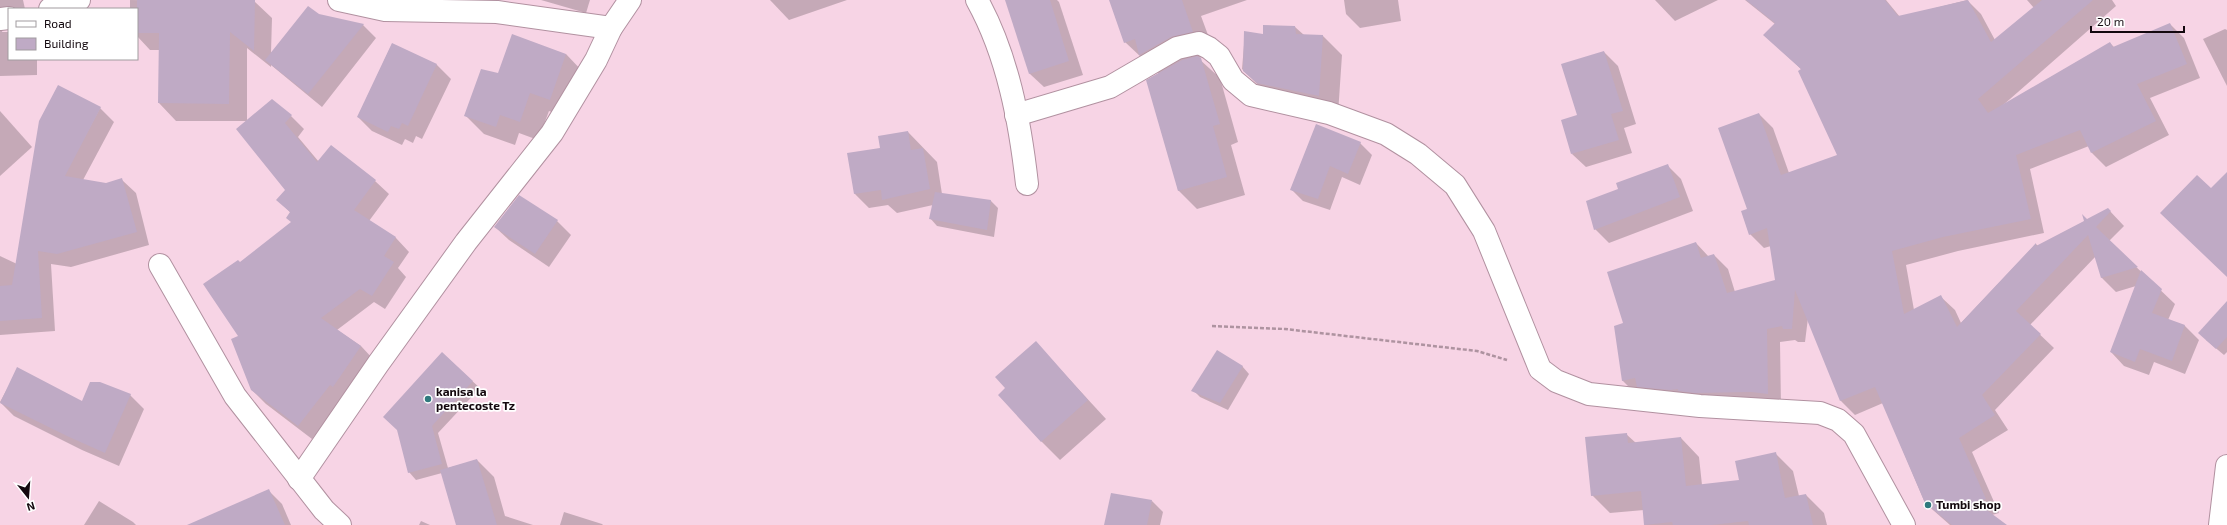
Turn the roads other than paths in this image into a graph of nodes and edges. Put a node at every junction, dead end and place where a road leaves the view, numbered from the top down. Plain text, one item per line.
1 (79, 0) edge
2 (339, 0) edge
3 (630, 0) edge
4 (977, 0) edge
5 (53, 8) edge
6 (611, 28) junction
7 (1016, 115) junction
8 (1027, 184) dead end
9 (160, 265) dead end
10 (2227, 466) edge
11 (299, 479) junction
12 (340, 525) edge
13 (1904, 525) edge
14 (2220, 525) edge

1 - 5 street
2 - 6 street
3 - 6 street
4 - 7 street
6 - 11 street
7 - 8 street
7 - 13 street
9 - 11 street
10 - 14 street
11 - 12 street

